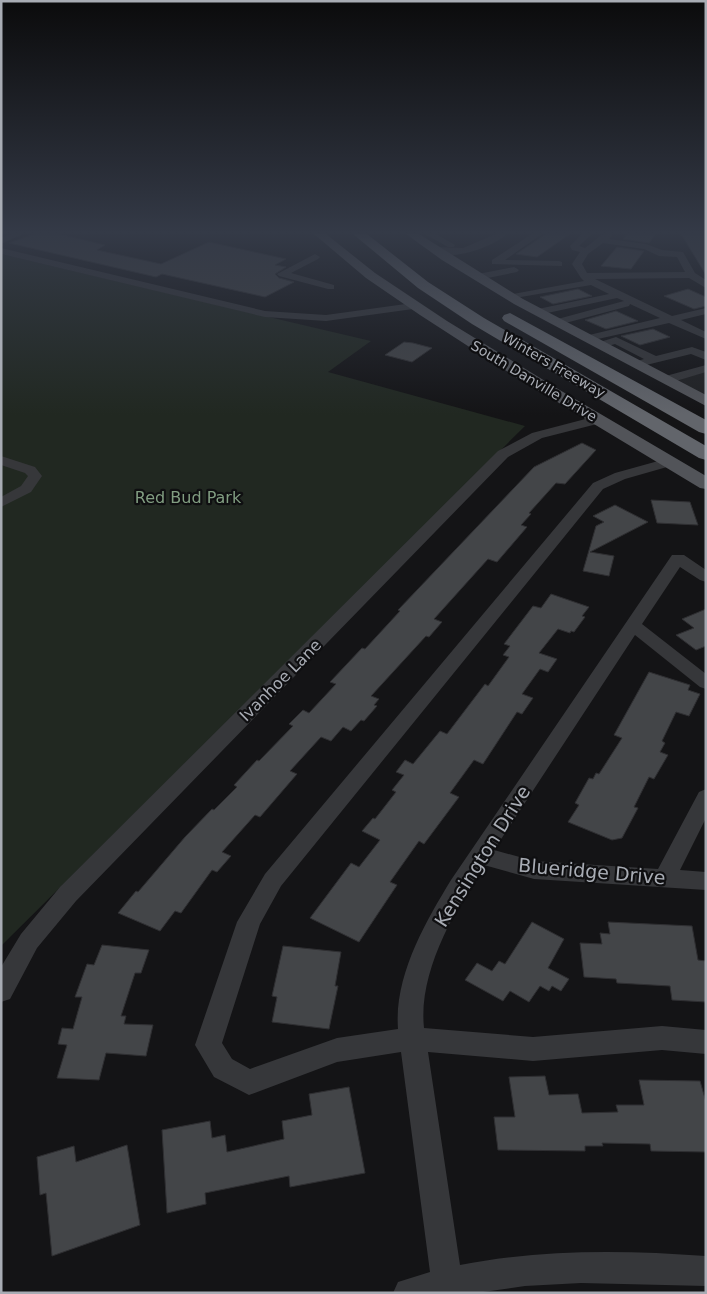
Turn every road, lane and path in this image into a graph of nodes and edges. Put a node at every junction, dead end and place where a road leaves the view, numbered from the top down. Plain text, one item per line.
1 (183, 294) edge
2 (396, 294) edge
3 (437, 294) edge
4 (507, 294) edge
5 (530, 294) edge
6 (604, 294) edge
7 (618, 294) edge
8 (624, 294) edge
9 (527, 295) junction
10 (513, 298) junction
11 (633, 302) junction
12 (413, 306) junction
13 (621, 306) junction
14 (493, 308) dead end
15 (554, 308) junction
16 (649, 309) junction
17 (706, 311) edge
18 (538, 312) junction
19 (674, 321) junction
20 (558, 322) junction
21 (655, 323) junction
22 (706, 336) edge
23 (616, 340) junction
24 (595, 342) junction
25 (706, 357) edge
26 (655, 360) junction
27 (638, 364) junction
28 (706, 368) edge
29 (666, 380) junction
30 (706, 401) edge
31 (597, 420) junction
32 (706, 428) edge
33 (706, 454) edge
34 (1, 460) edge
35 (669, 462) junction
36 (706, 484) edge
37 (1, 503) edge
38 (706, 577) edge
39 (633, 625) junction
40 (706, 683) edge
41 (706, 797) edge
42 (479, 855) junction
43 (665, 878) junction
44 (706, 881) edge
45 (1, 991) edge
46 (411, 1039) junction
47 (706, 1042) edge
48 (706, 1271) edge
49 (447, 1283) junction
50 (409, 1293) edge

1 - 12 street
2 - 12 main road, South Danville Drive
3 - 33 highway, Winters Freeway
4 - 10 main road
5 - 9 street
6 - 15 street
7 - 11 street
8 - 16 street
9 - 10 street
9 - 15 street
10 - 18 main road
11 - 13 street
11 - 16 street
12 - 31 main road, South Danville Drive
13 - 20 street
13 - 21 street
14 - 32 highway, Winters Freeway
15 - 18 street
16 - 19 street
17 - 19 street
18 - 20 main road
19 - 21 street
19 - 22 street
19 - 23 street
20 - 24 main road
21 - 24 street
23 - 24 street
23 - 26 street
24 - 27 main road
25 - 26 street
26 - 27 street
27 - 29 main road
28 - 29 street
29 - 30 main road
31 - 35 main road, South Danville Drive
31 - 45 street, Ivanhoe Lane
34 - 37 street
35 - 36 main road, South Danville Drive
35 - 46 street
38 - 39 street, Kensington Drive
39 - 40 street
39 - 42 street, Kensington Drive
41 - 43 street
42 - 43 street, Blueridge Drive
42 - 46 street, Kensington Drive
43 - 44 street, Blueridge Drive
46 - 47 street
46 - 49 street, Kensington Drive
48 - 49 street
49 - 50 street

